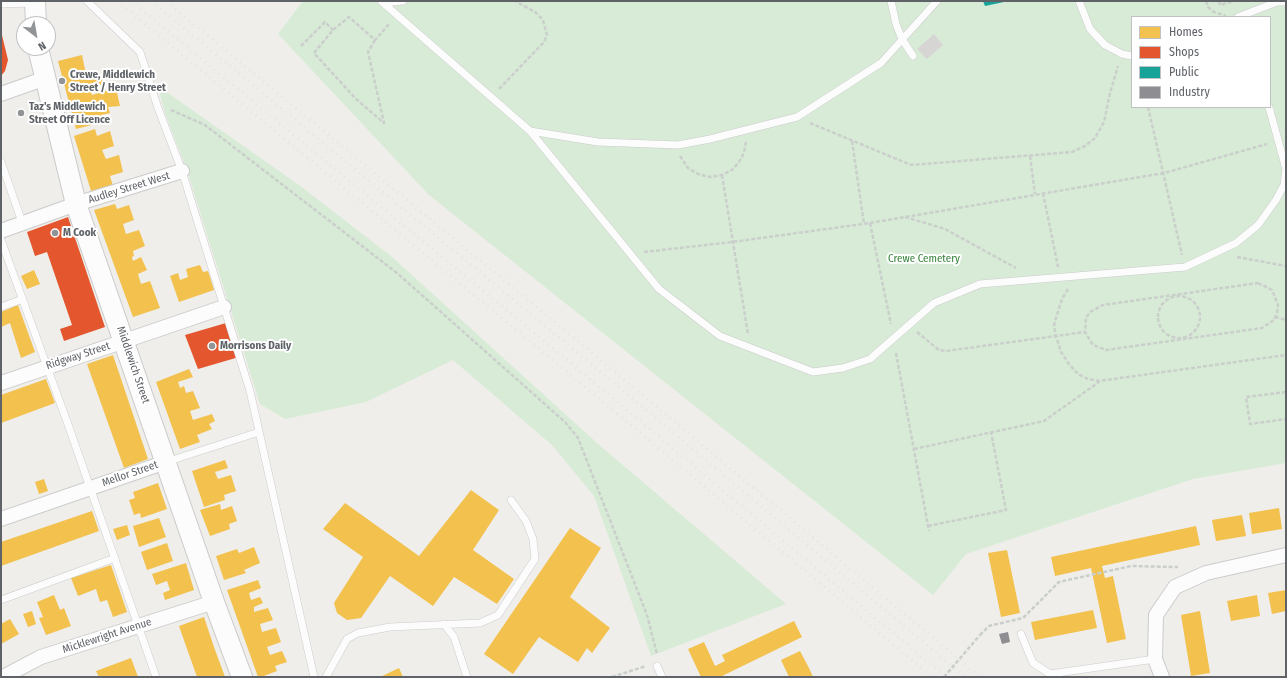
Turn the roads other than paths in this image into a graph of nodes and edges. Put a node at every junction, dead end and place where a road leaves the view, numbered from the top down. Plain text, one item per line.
1 (87, 1) edge
2 (403, 1) edge
3 (891, 1) edge
4 (937, 1) edge
5 (1079, 1) edge
6 (34, 2) edge
7 (384, 2) edge
8 (1286, 2) edge
9 (1, 4) edge
10 (35, 16) edge
11 (1242, 16) edge
12 (902, 39) junction
13 (40, 56) edge
14 (913, 56) dead end
15 (1131, 56) edge
16 (46, 78) junction
17 (1, 94) edge
18 (1269, 108) edge
19 (530, 131) junction
20 (1, 162) edge
21 (182, 171) junction
22 (76, 204) junction
23 (22, 222) junction
24 (1, 230) edge
25 (1, 240) edge
26 (23, 299) junction
27 (1, 307) edge
28 (224, 307) junction
29 (125, 341) junction
30 (47, 366) junction
31 (1, 383) edge
32 (259, 432) junction
33 (166, 462) junction
34 (90, 488) junction
35 (511, 500) dead end
36 (1, 519) edge
37 (1286, 555) edge
38 (115, 558) junction
39 (1, 600) edge
40 (214, 602) junction
41 (444, 624) junction
42 (137, 626) junction
43 (1021, 634) dead end
44 (1155, 659) junction
45 (657, 664) road end
46 (3, 677) edge
47 (156, 677) edge
48 (242, 677) edge
49 (314, 677) edge
50 (326, 677) edge
51 (467, 677) edge
52 (662, 677) edge
53 (1162, 677) edge

1 - 21 lane
2 - 7 lane
3 - 12 lane
4 - 12 lane
5 - 15 lane
6 - 9 lane
6 - 10 main road
7 - 19 lane
8 - 11 lane
12 - 14 lane
12 - 19 lane
13 - 16 main road, Middlewich Street
16 - 17 street
16 - 22 main road, Middlewich Street
18 - 19 lane
20 - 23 lane
21 - 22 street, Audley Street West
21 - 28 lane
22 - 23 street, Audley Street West
22 - 29 main road, Middlewich Street
23 - 24 street, Audley Street West
25 - 26 lane
26 - 27 lane
26 - 30 lane
28 - 29 street, Ridgway Street
28 - 32 lane
29 - 30 street, Ridgway Street
29 - 33 main road, Middlewich Street
30 - 31 street, Ridgway Street
30 - 34 lane
32 - 33 lane, Mellor Street
32 - 49 lane
33 - 34 street, Mellor Street
33 - 40 main road, Middlewich Street
34 - 36 street, Mellor Street
34 - 38 lane
35 - 41 lane
37 - 44 street
38 - 39 lane
38 - 42 lane
40 - 42 street, Micklewright Avenue
40 - 48 main road, Middlewich Street
41 - 50 lane
41 - 51 lane
42 - 46 street, Micklewright Avenue
42 - 47 lane
43 - 44 lane
44 - 53 street
45 - 52 lane

